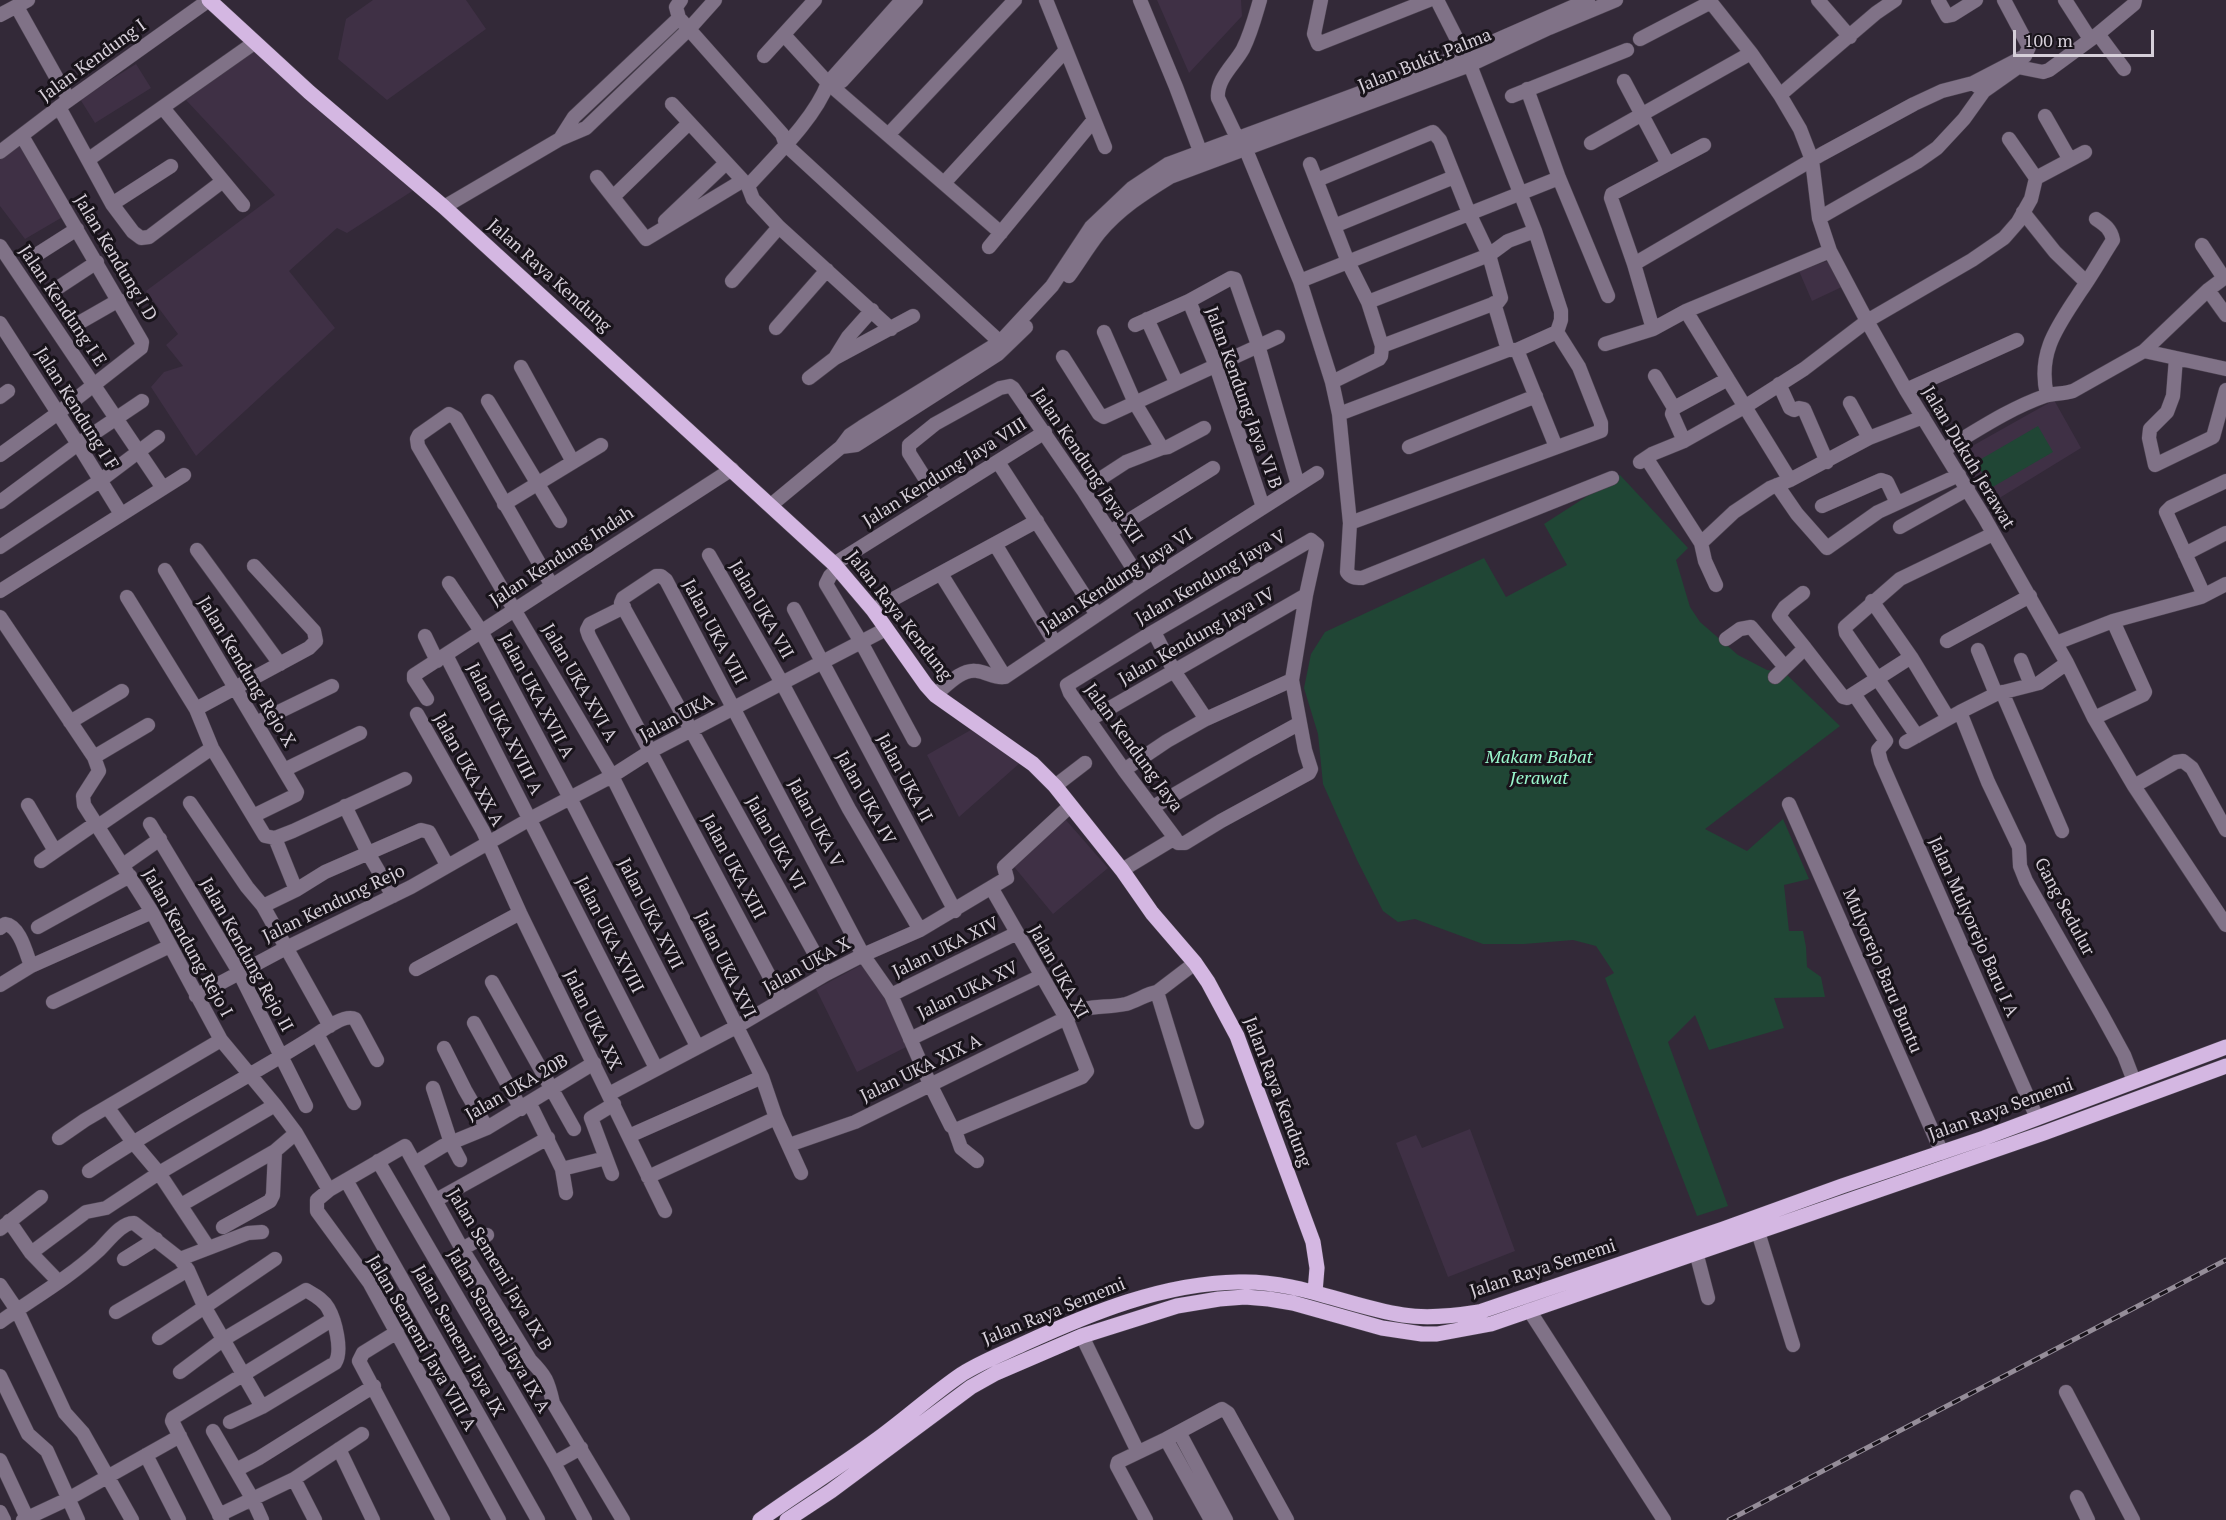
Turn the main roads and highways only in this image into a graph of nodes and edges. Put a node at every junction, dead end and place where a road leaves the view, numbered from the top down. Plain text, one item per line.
1 (209, 0) edge
2 (2226, 1047) edge
3 (2226, 1066) edge
4 (1845, 1193) junction
5 (1726, 1235) junction
6 (1315, 1292) junction
7 (1025, 1351) junction
8 (760, 1520) edge
9 (787, 1520) edge

1 - 6 main road, Jalan Raya Kendung
2 - 4 main road, Jalan Raya Sememi
3 - 4 main road, Jalan Raya Sememi
4 - 5 main road, Jalan Raya Sememi
4 - 5 main road, Jalan Raya Sememi
5 - 6 main road, Jalan Raya Sememi
5 - 7 main road, Jalan Raya Sememi
6 - 7 main road, Jalan Raya Sememi
7 - 8 main road, Jalan Raya Sememi
7 - 9 main road, Jalan Raya Sememi

